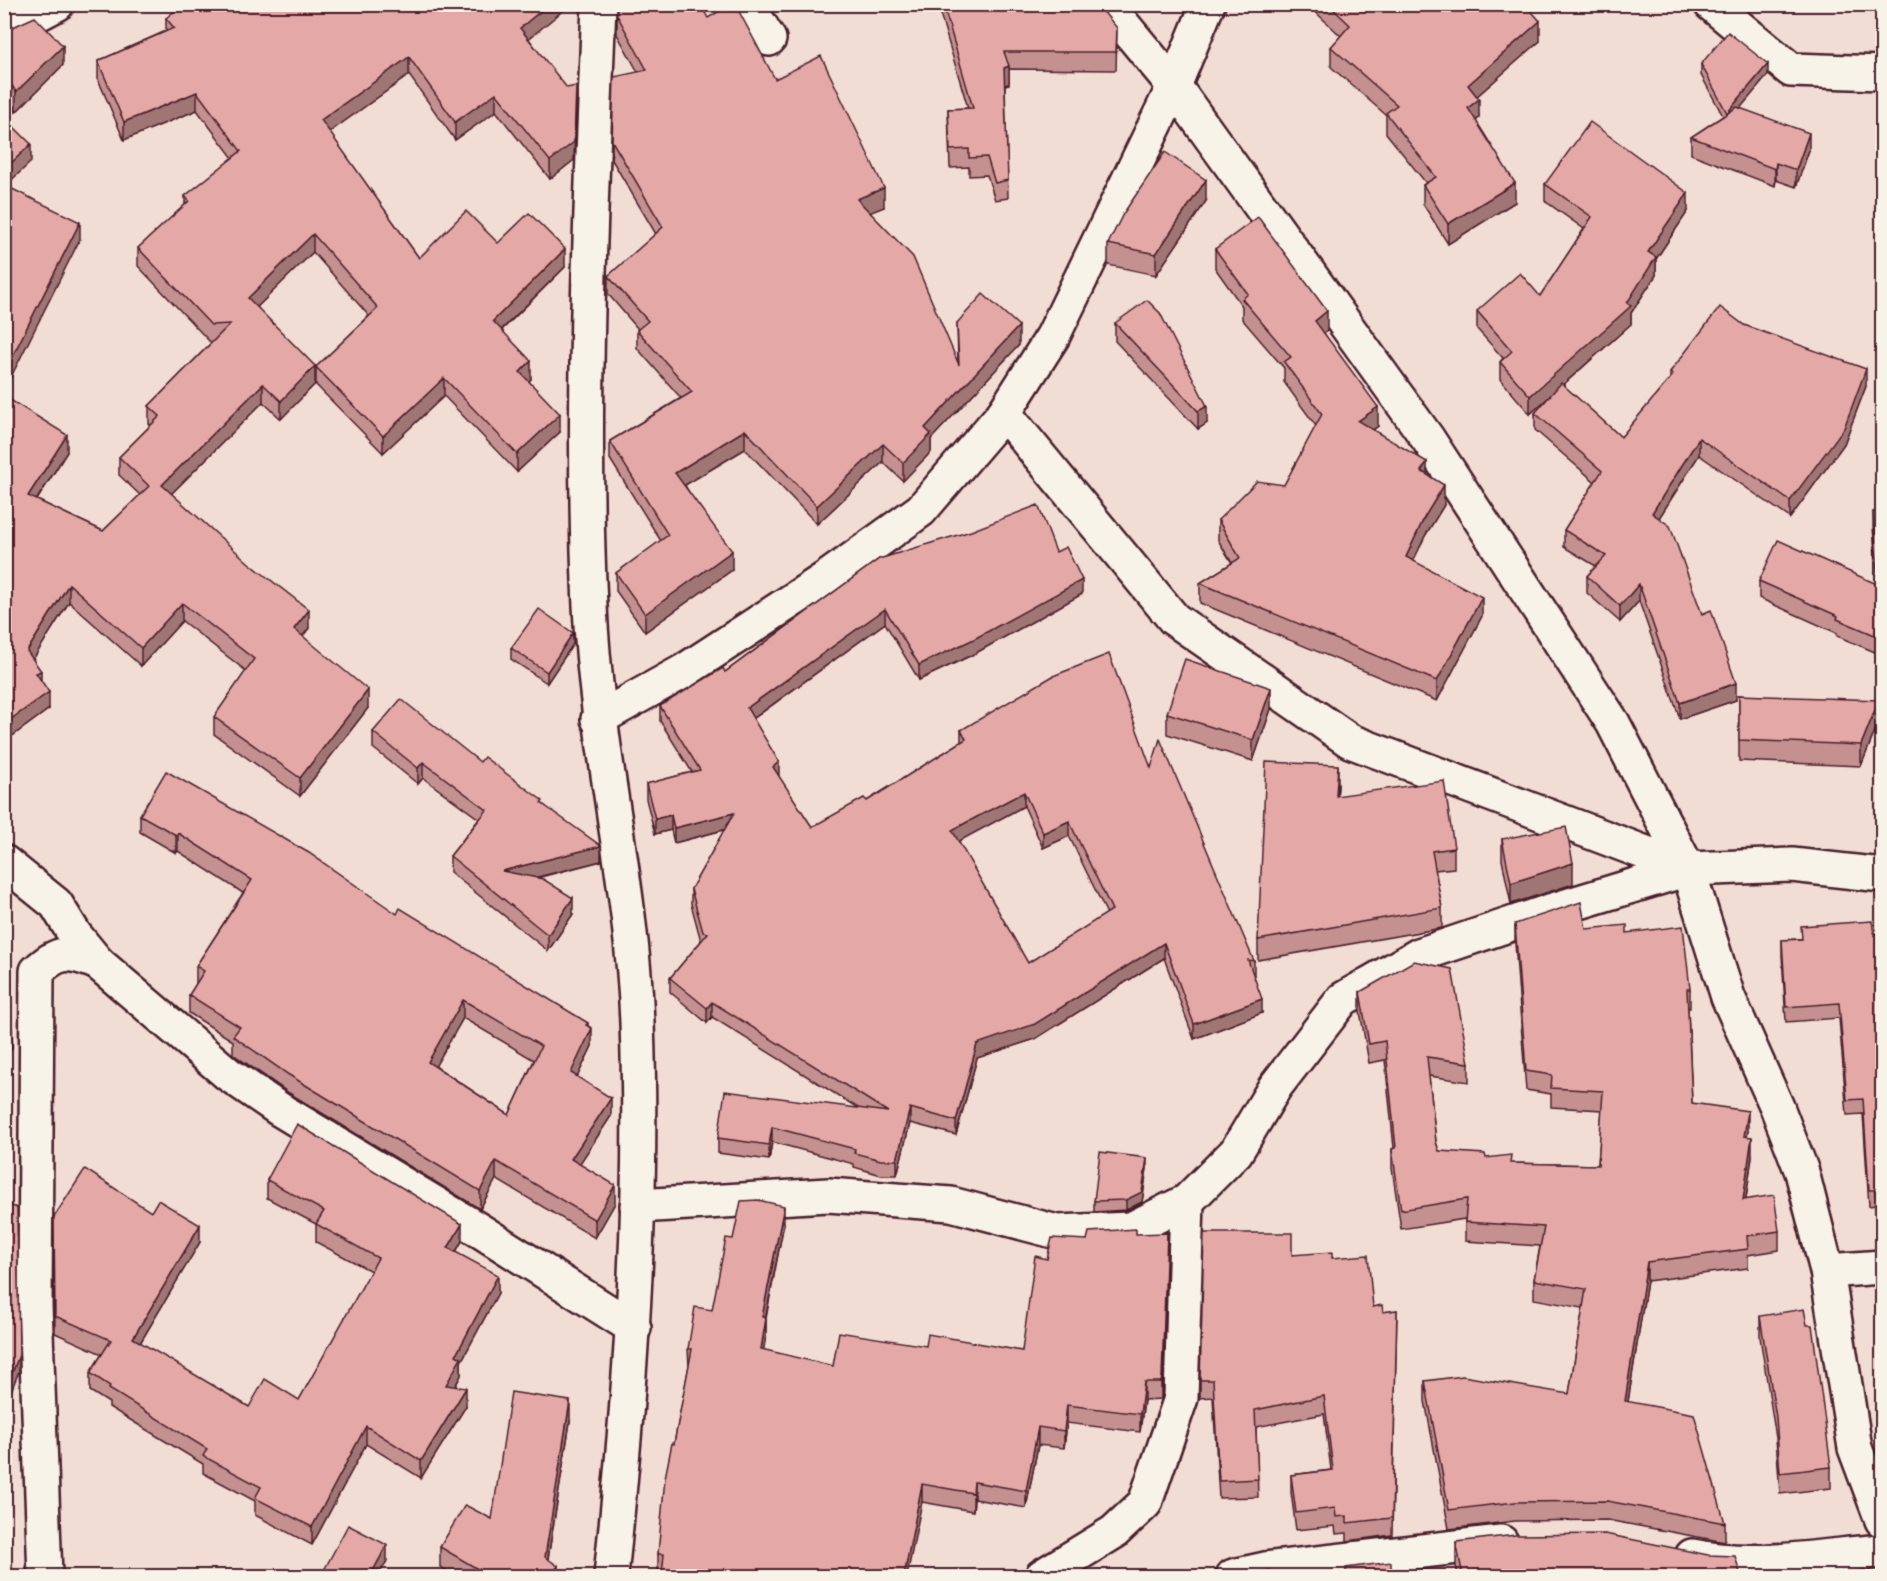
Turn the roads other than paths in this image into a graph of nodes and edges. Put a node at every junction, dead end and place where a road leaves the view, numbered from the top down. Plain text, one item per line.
1 (57, 4) edge
2 (599, 4) edge
3 (747, 4) edge
4 (1106, 4) edge
5 (1208, 4) edge
6 (1711, 4) edge
7 (4, 32) edge
8 (769, 39) dead end
9 (1882, 73) edge
10 (1174, 86) junction
11 (1004, 413) junction
12 (598, 719) junction
13 (4, 862) edge
14 (1688, 869) junction
15 (1882, 875) edge
16 (98, 963) junction
17 (1187, 1202) junction
18 (637, 1206) junction
19 (1882, 1267) edge
20 (1827, 1271) junction
21 (634, 1328) junction
22 (1882, 1520) edge
23 (1527, 1540) edge
24 (1666, 1551) edge
25 (1882, 1551) edge
26 (45, 1576) edge
27 (611, 1576) edge
28 (1042, 1576) edge
29 (1233, 1576) edge

1 - 7 street
2 - 12 street
3 - 8 street
4 - 10 street
5 - 10 street
6 - 9 street
10 - 11 street
10 - 14 street
11 - 12 street
11 - 14 street
12 - 18 street
13 - 16 street
14 - 15 street
14 - 17 street
14 - 20 street
16 - 21 street
16 - 26 street
17 - 18 street
17 - 28 street
18 - 21 street
19 - 20 street
20 - 22 street
21 - 27 street
23 - 29 street
24 - 25 street

